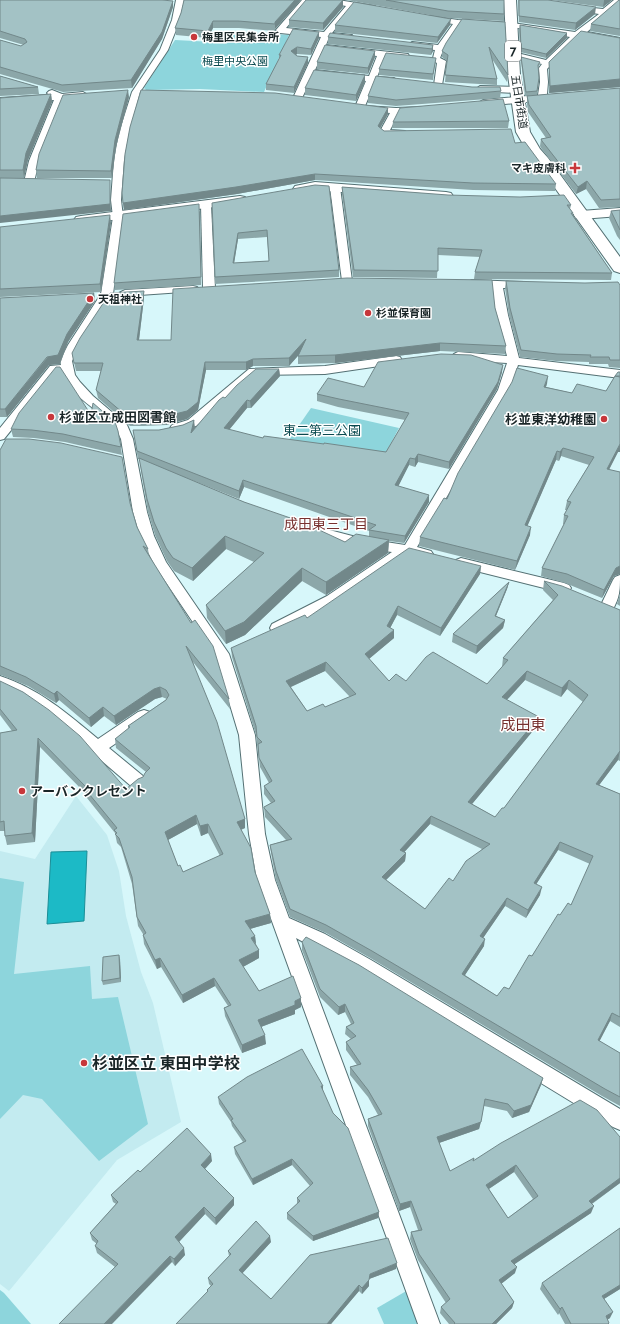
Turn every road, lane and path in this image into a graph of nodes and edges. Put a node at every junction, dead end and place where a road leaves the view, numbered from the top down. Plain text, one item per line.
1 (306, 0) edge
2 (324, 0) edge
3 (510, 0) edge
4 (619, 0) edge
5 (177, 2) edge
6 (351, 4) junction
7 (567, 6) edge
8 (380, 9) edge
9 (604, 12) junction
10 (424, 17) edge
11 (458, 22) junction
12 (512, 25) junction
13 (578, 34) junction
14 (326, 35) junction
15 (357, 38) edge
16 (620, 41) edge
17 (402, 43) edge
18 (321, 47) junction
19 (440, 48) junction
20 (382, 54) junction
21 (513, 55) junction
22 (413, 57) edge
23 (303, 58) edge
24 (316, 60) junction
25 (549, 63) junction
26 (310, 72) junction
27 (372, 78) junction
28 (401, 81) edge
29 (438, 85) edge
30 (35, 88) edge
31 (472, 89) edge
32 (132, 92) junction
33 (151, 92) edge
34 (90, 95) edge
35 (60, 96) junction
36 (517, 96) junction
37 (558, 96) edge
38 (542, 98) junction
39 (308, 99) edge
40 (0, 102) edge
41 (475, 104) edge
42 (432, 108) edge
43 (396, 111) junction
44 (414, 133) edge
45 (29, 182) edge
46 (335, 187) junction
47 (284, 192) edge
48 (456, 196) edge
49 (567, 196) junction
50 (550, 197) edge
51 (254, 198) edge
52 (206, 205) junction
53 (620, 212) edge
54 (581, 215) junction
55 (118, 216) junction
56 (70, 221) edge
57 (620, 268) edge
58 (362, 281) edge
59 (459, 283) edge
60 (497, 284) junction
61 (538, 285) edge
62 (107, 294) junction
63 (92, 296) edge
64 (447, 356) edge
65 (408, 359) edge
66 (514, 360) junction
67 (68, 369) junction
68 (620, 374) edge
69 (166, 431) edge
70 (4, 440) edge
71 (126, 461) junction
72 (148, 468) edge
73 (301, 528) edge
74 (407, 550) junction
75 (620, 580) edge
76 (579, 595) edge
77 (593, 601) edge
78 (607, 607) junction
79 (620, 613) edge
80 (263, 635) edge
81 (236, 648) edge
82 (222, 654) junction
83 (0, 682) edge
84 (155, 708) edge
85 (98, 747) junction
86 (137, 781) edge
87 (282, 923) junction
88 (620, 1120) edge
89 (429, 1324) edge

1 - 14 street
2 - 6 street
3 - 12 main road, 五日市街道 / 7
4 - 9 street
5 - 32 street
6 - 8 street
6 - 14 street
7 - 9 street
9 - 13 street
10 - 11 street
11 - 12 street
11 - 19 street
12 - 13 street
12 - 21 main road, 五日市街道 / 7
13 - 16 street
13 - 25 street
14 - 15 street
14 - 18 street
17 - 19 street
18 - 20 street
18 - 24 street
19 - 29 street
20 - 22 street
20 - 27 street
21 - 25 street
21 - 36 main road, 五日市街道 / 7
23 - 24 street
24 - 26 street
25 - 38 street
26 - 27 street
26 - 39 street
27 - 28 street
27 - 43 street
30 - 35 street
31 - 36 street
32 - 33 street
32 - 55 street
34 - 35 street
35 - 40 street
35 - 45 street
36 - 38 street
36 - 41 street
36 - 49 main road, 五日市街道 / 7
37 - 38 street
42 - 43 street
43 - 44 street
46 - 47 main road
46 - 48 main road
46 - 58 street
49 - 50 main road
49 - 54 main road, 五日市街道 / 7
51 - 52 main road
52 - 55 main road
52 - 62 street
53 - 54 main road
54 - 57 main road, 五日市街道 / 7
55 - 56 main road
55 - 62 street
59 - 60 street
60 - 61 street
60 - 66 street
62 - 63 street
62 - 67 street
64 - 66 street
65 - 69 street
66 - 68 street
66 - 74 street
67 - 70 street
67 - 71 street
71 - 72 street
71 - 82 street
73 - 74 street
74 - 76 street
74 - 80 street
75 - 78 street
77 - 78 street
78 - 79 street
81 - 82 street
82 - 87 street
83 - 85 street
84 - 85 street
85 - 86 street
87 - 88 street
87 - 89 street

